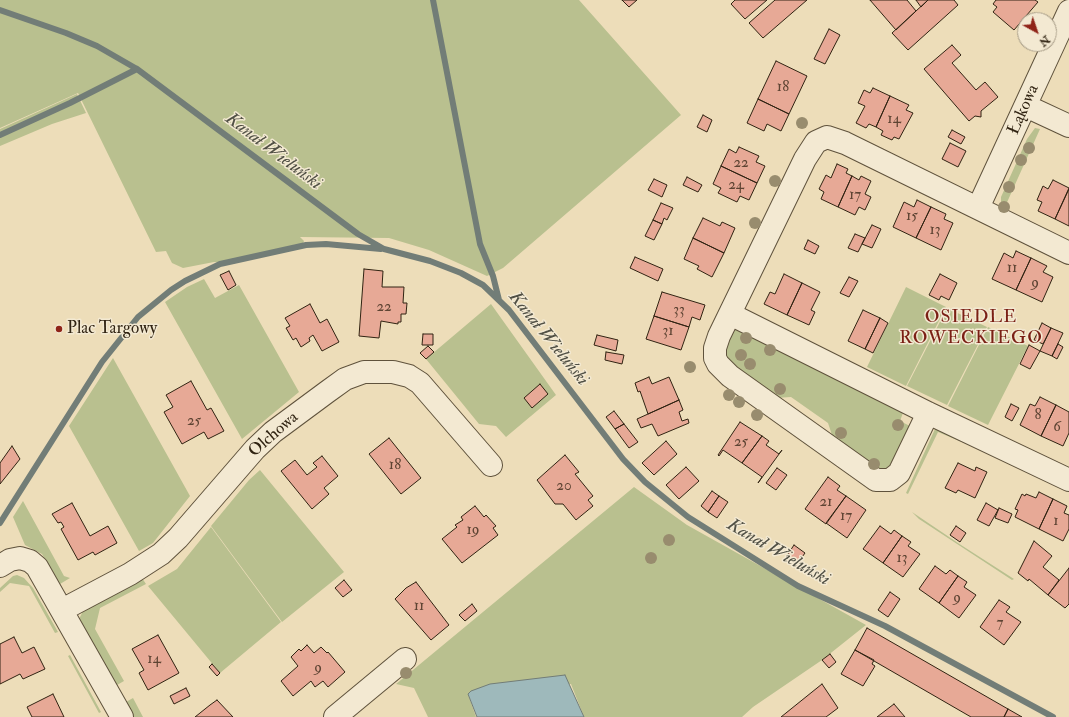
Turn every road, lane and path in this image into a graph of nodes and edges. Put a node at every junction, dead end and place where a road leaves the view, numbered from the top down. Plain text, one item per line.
1 (1069, 11) edge
2 (1026, 106) junction
3 (1069, 126) edge
4 (978, 208) junction
5 (1069, 253) edge
6 (730, 314) junction
7 (928, 413) junction
8 (491, 465) dead end
9 (1069, 480) edge
10 (0, 566) edge
11 (62, 610) junction
12 (405, 659) dead end
13 (122, 717) edge
14 (335, 717) edge

1 - 2 street, Łąkowa
2 - 3 street
2 - 4 street, Łąkowa
4 - 5 street
4 - 6 street
6 - 7 street
6 - 7 street
7 - 9 street
8 - 11 street, Olchowa
10 - 11 street
11 - 13 street
12 - 14 street

